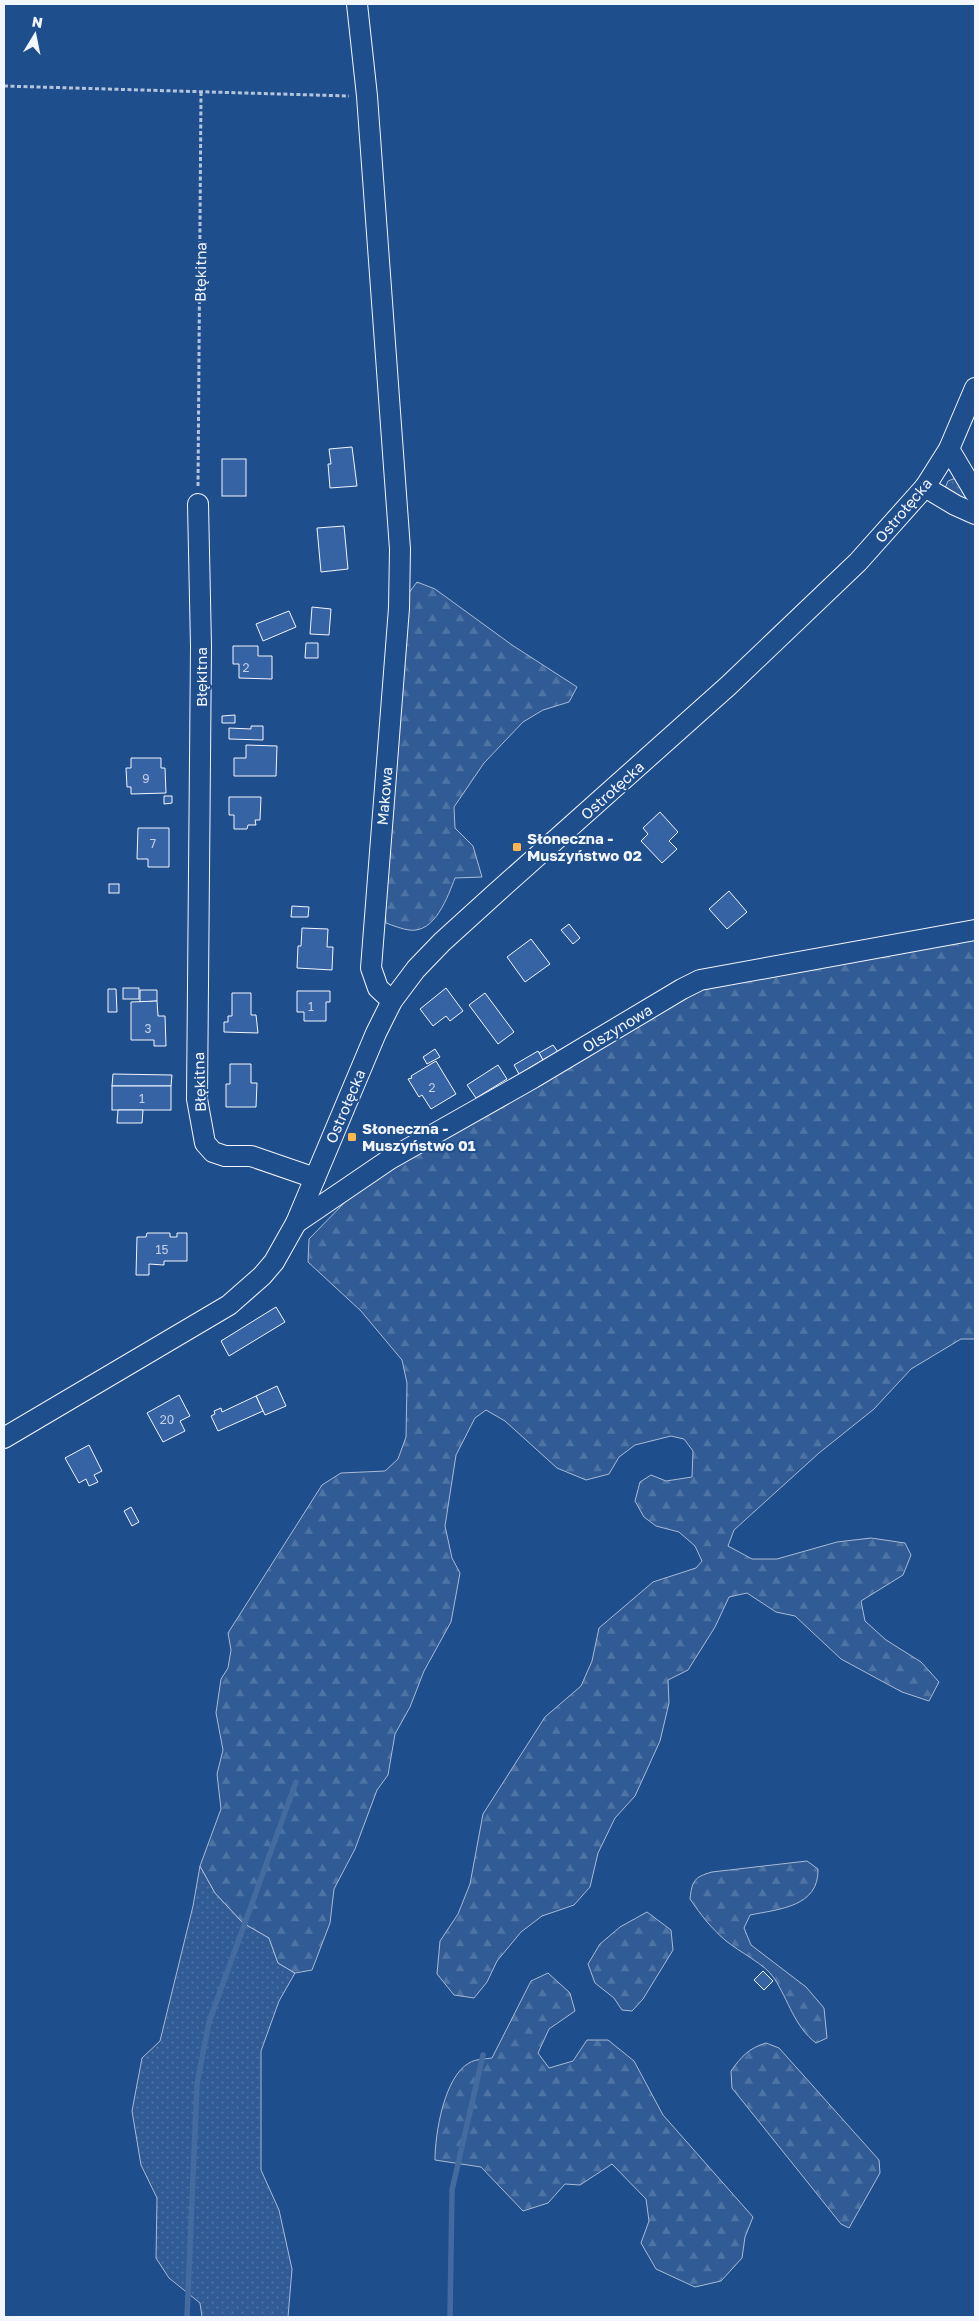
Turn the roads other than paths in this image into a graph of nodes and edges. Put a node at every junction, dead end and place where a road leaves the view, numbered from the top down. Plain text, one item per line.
1 (357, 4) edge
2 (975, 388) edge
3 (949, 449) junction
4 (925, 487) junction
5 (975, 493) edge
6 (198, 504) road end
7 (975, 514) edge
8 (975, 930) edge
9 (392, 1001) junction
10 (315, 1178) junction
11 (296, 1224) junction
12 (4, 1438) edge

1 - 9 street, Makowa
2 - 3 street, Ostrołęcka
3 - 4 street, Ostrołęcka
3 - 5 street
4 - 7 street
4 - 9 street, Ostrołęcka
6 - 10 street, Błękitna
8 - 11 street, Olszynowa
9 - 10 street, Ostrołęcka
10 - 11 street, Ostrołęcka
11 - 12 street, Ostrołęcka

